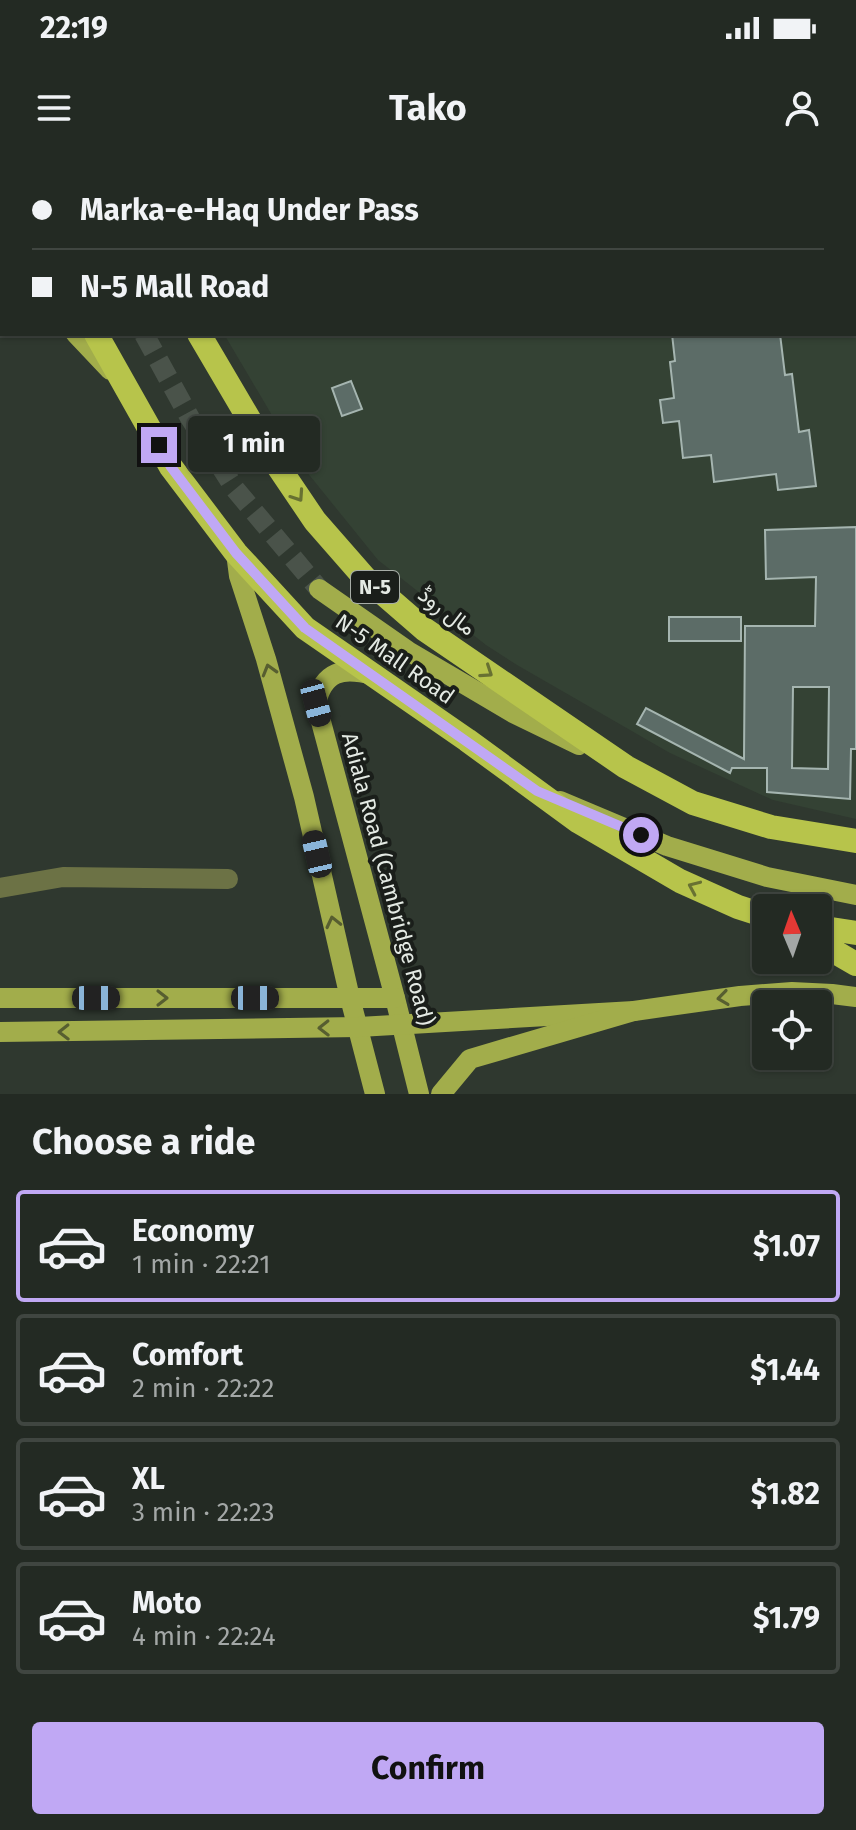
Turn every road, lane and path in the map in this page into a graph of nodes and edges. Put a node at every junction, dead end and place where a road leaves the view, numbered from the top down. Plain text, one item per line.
1 (78, 336) edge
2 (97, 336) edge
3 (200, 336) edge
4 (122, 381) junction
5 (236, 553) junction
6 (319, 589) tunnel mouth
7 (373, 675) junction
8 (626, 767) junction
9 (537, 791) junction
10 (856, 841) edge
11 (228, 879) dead end
12 (0, 888) edge
13 (856, 895) edge
14 (752, 912) edge
15 (832, 929) edge
16 (856, 933) edge
17 (832, 950) edge
18 (856, 964) edge
19 (856, 997) edge
20 (0, 998) edge
21 (350, 998) junction
22 (395, 998) junction
23 (634, 1011) junction
24 (402, 1025) junction
25 (359, 1027) junction
26 (0, 1032) edge
27 (375, 1094) edge
28 (419, 1094) edge
29 (441, 1094) edge

1 - 4 main road
2 - 4 highway, N-5 Mall Road
3 -> 8 highway, مال روڈ / N-5
4 - 5 highway, N-5 Mall Road
5 - 7 highway, N-5 Mall Road
21 -> 5 main road
6 - 8 main road
7 - 9 highway, N-5 Mall Road
7 - 22 main road, Adiala Road (Cambridge Road)
8 - 10 highway, مال روڈ
9 - 13 main road
14 -> 9 highway, N-5 Mall Road
11 - 12 street
15 - 16 highway
17 - 18 highway
19 -> 23 main road
20 -> 21 main road
21 - 22 main road
21 - 25 main road
22 - 24 main road, Adiala Road (Cambridge Road)
23 - 24 main road
23 - 29 main road
24 - 25 main road
24 - 28 main road, Adiala Road (Cambridge Road)
25 -> 26 main road
25 - 27 main road

